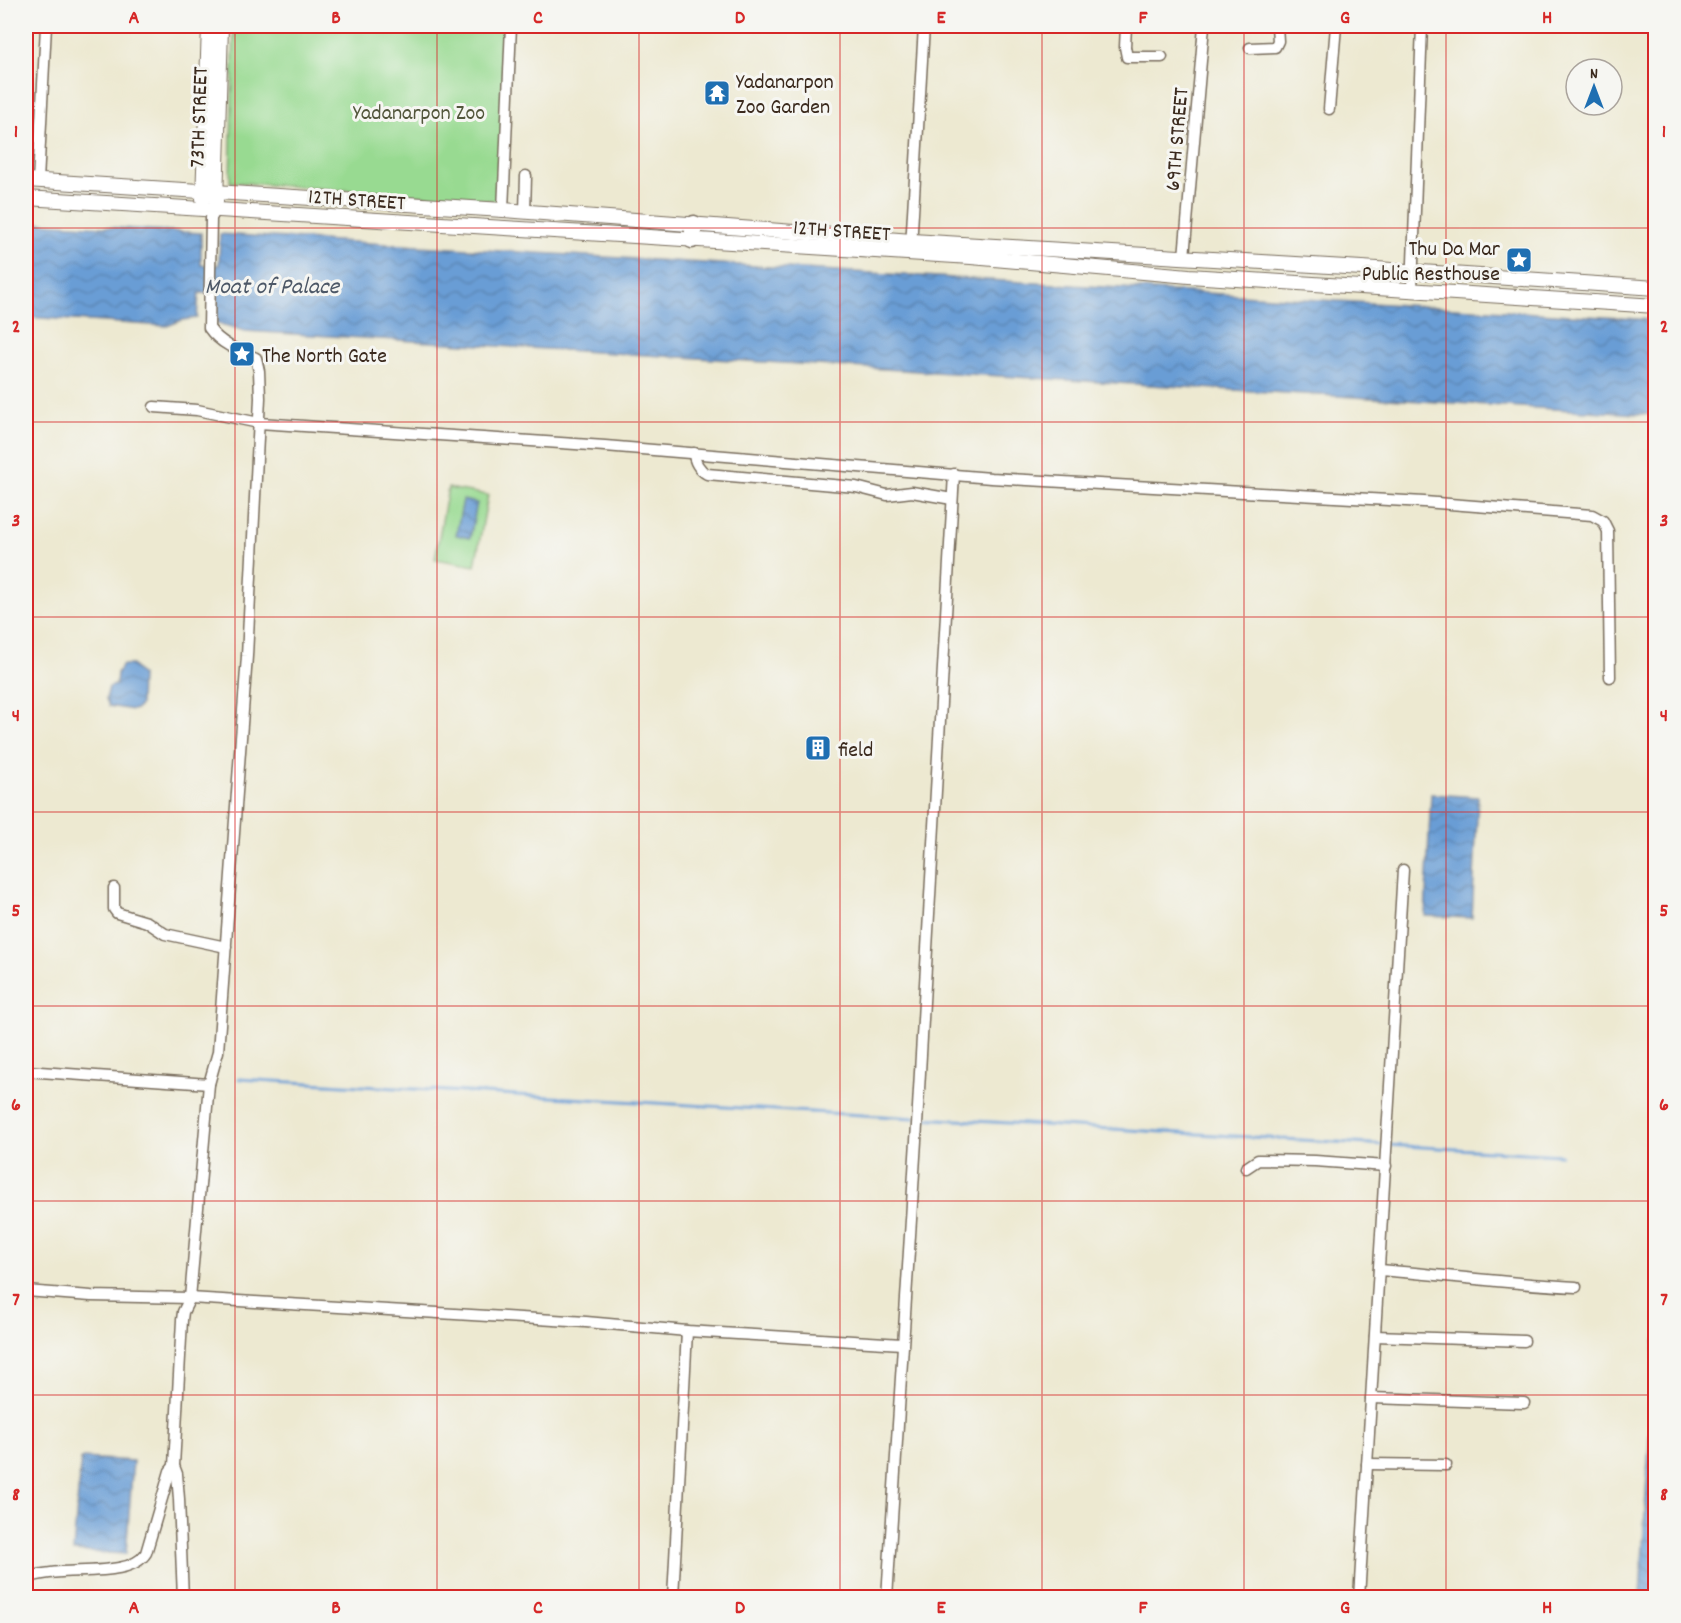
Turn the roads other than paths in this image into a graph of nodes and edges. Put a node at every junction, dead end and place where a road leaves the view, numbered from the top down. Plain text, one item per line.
1 (46, 26) edge
2 (209, 26) edge
3 (221, 26) edge
4 (511, 26) edge
5 (924, 26) edge
6 (1126, 26) edge
7 (1204, 26) edge
8 (1277, 26) edge
9 (1336, 26) edge
10 (1422, 26) edge
11 (1250, 48) dead end
12 (1162, 57) dead end
13 (1329, 109) dead end
14 (526, 176) dead end
15 (32, 181) edge
16 (209, 192) junction
17 (26, 198) edge
18 (503, 210) junction
19 (210, 212) junction
20 (525, 212) junction
21 (693, 232) junction
22 (911, 247) junction
23 (1184, 257) junction
24 (1412, 271) junction
25 (1656, 288) edge
26 (1412, 289) junction
27 (1656, 306) edge
28 (154, 407) dead end
29 (259, 423) junction
30 (694, 453) junction
31 (793, 460) junction
32 (954, 474) junction
33 (792, 482) junction
34 (952, 499) junction
35 (1610, 676) dead end
36 (1403, 870) dead end
37 (114, 888) dead end
38 (226, 947) junction
39 (26, 1071) edge
40 (209, 1084) junction
41 (1386, 1166) junction
42 (1246, 1168) dead end
43 (1379, 1270) junction
44 (1576, 1287) dead end
45 (26, 1291) edge
46 (190, 1298) junction
47 (687, 1331) junction
48 (1375, 1336) junction
49 (1524, 1341) dead end
50 (902, 1344) junction
51 (1371, 1398) junction
52 (1524, 1403) dead end
53 (1367, 1464) junction
54 (1446, 1464) dead end
55 (174, 1466) junction
56 (26, 1579) edge
57 (183, 1598) edge
58 (673, 1598) edge
59 (887, 1598) edge
60 (1359, 1598) edge

1 - 15 street
2 - 16 main road, 73TH STREET
3 - 16 main road, 73TH STREET
4 - 18 street
5 - 22 street
6 - 12 street
7 - 23 street, 69TH STREET
8 - 11 street
9 - 13 street
10 - 24 street
14 - 20 street
15 - 16 main road, 12TH STREET
16 - 18 main road, 12TH STREET
16 - 19 main road
17 - 19 main road, 12TH STREET
18 - 20 main road, 12TH STREET
19 - 21 main road, 12TH STREET
19 - 29 street
20 - 21 main road, 12TH STREET
21 - 22 main road, 12TH STREET
22 - 23 main road, 12TH STREET
22 - 26 main road, 12TH STREET
23 - 24 main road, 12TH STREET
24 - 25 main road, 12TH STREET
24 - 26 street
26 - 27 main road, 12TH STREET
28 - 29 street
29 - 30 street
29 - 38 street
30 - 31 street
30 - 33 street
31 - 32 street
31 - 33 street
32 - 34 street
32 - 35 street
33 - 34 street
34 - 50 street
36 - 41 street
37 - 38 street
38 - 40 street
39 - 40 street
40 - 46 street
41 - 42 street
41 - 43 street
43 - 44 street
43 - 48 street
45 - 46 street
46 - 47 street
46 - 55 street
47 - 50 street
47 - 58 street
48 - 49 street
48 - 51 street
50 - 59 street
51 - 52 street
51 - 53 street
53 - 54 street
53 - 60 street
55 - 56 street
55 - 57 street

